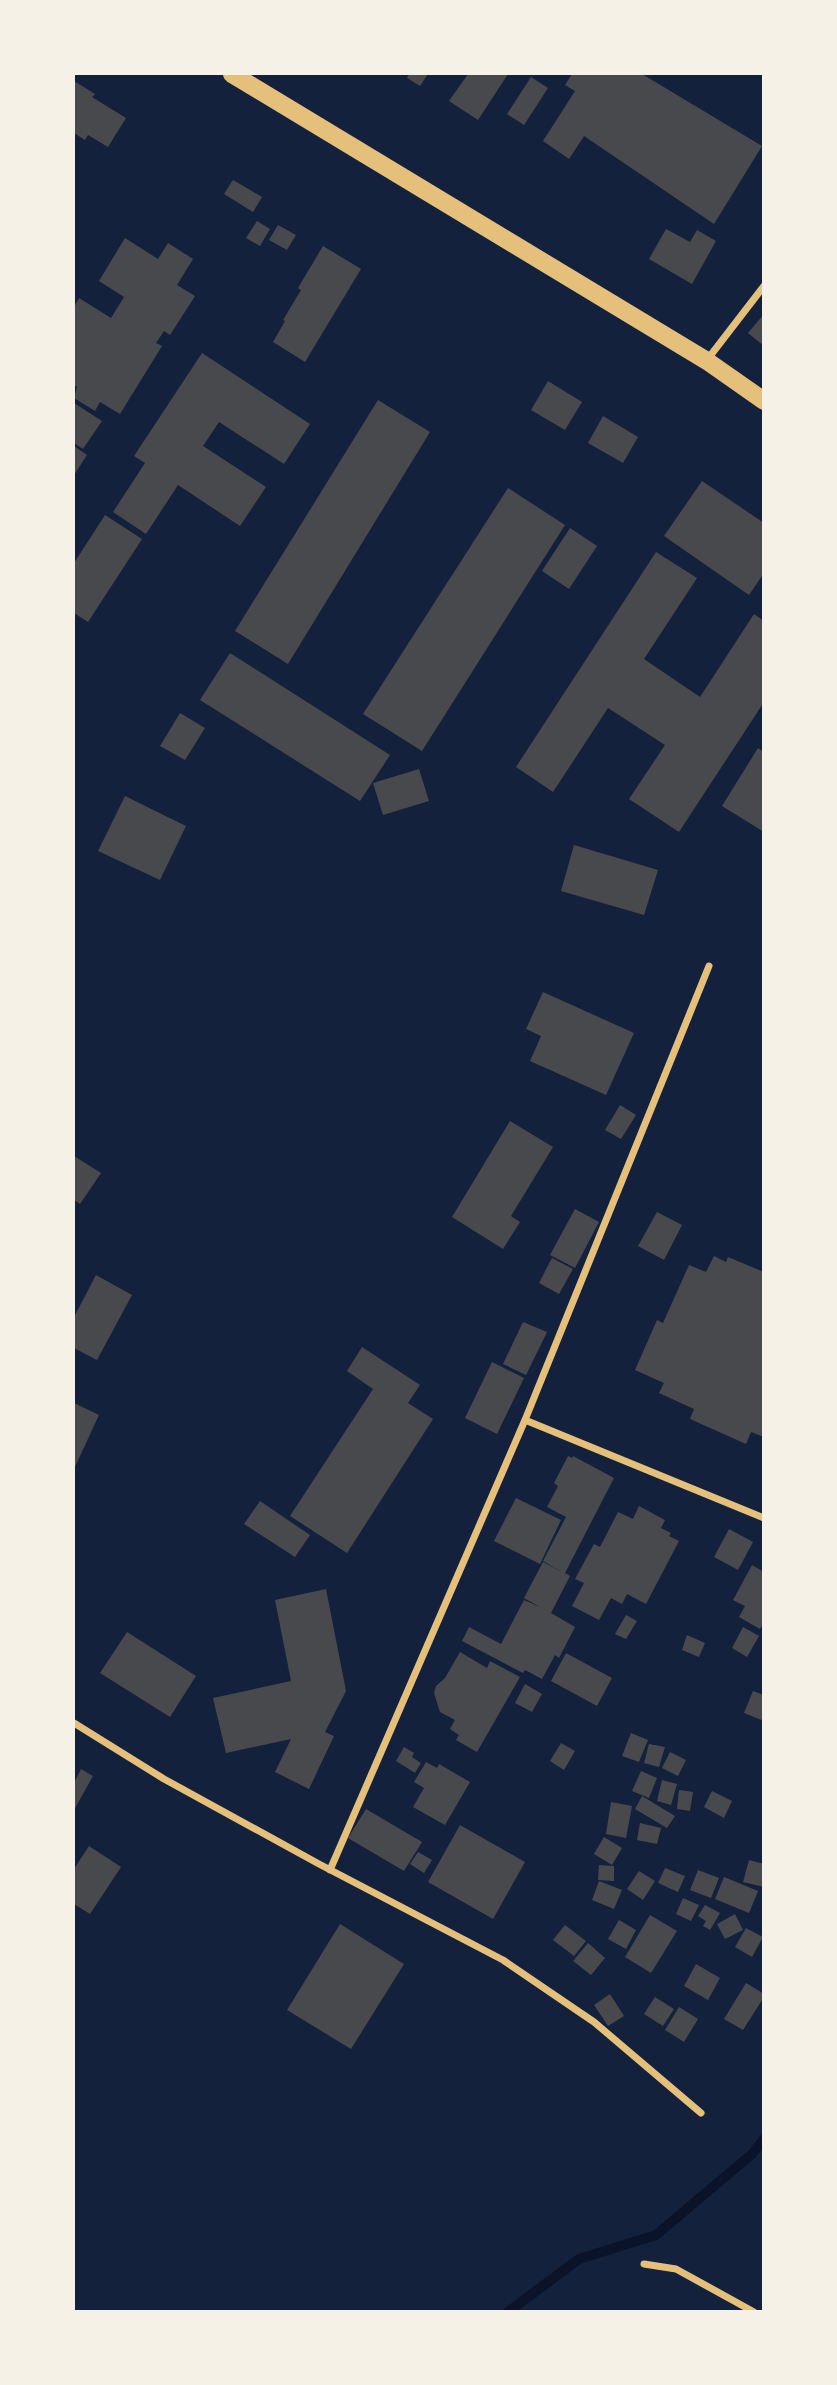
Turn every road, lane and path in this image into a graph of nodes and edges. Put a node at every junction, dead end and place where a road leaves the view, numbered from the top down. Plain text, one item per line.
1 (232, 74) edge
2 (764, 286) edge
3 (707, 361) junction
4 (764, 401) edge
5 (709, 966) dead end
6 (526, 1420) junction
7 (764, 1518) edge
8 (74, 1723) edge
9 (330, 1870) junction
10 (701, 2113) dead end
11 (644, 2264) dead end
12 (754, 2312) edge

1 - 3 main road
2 - 3 street
3 - 4 main road
5 - 6 street
6 - 7 street
6 - 9 street
8 - 9 street
9 - 10 street
11 - 12 street

